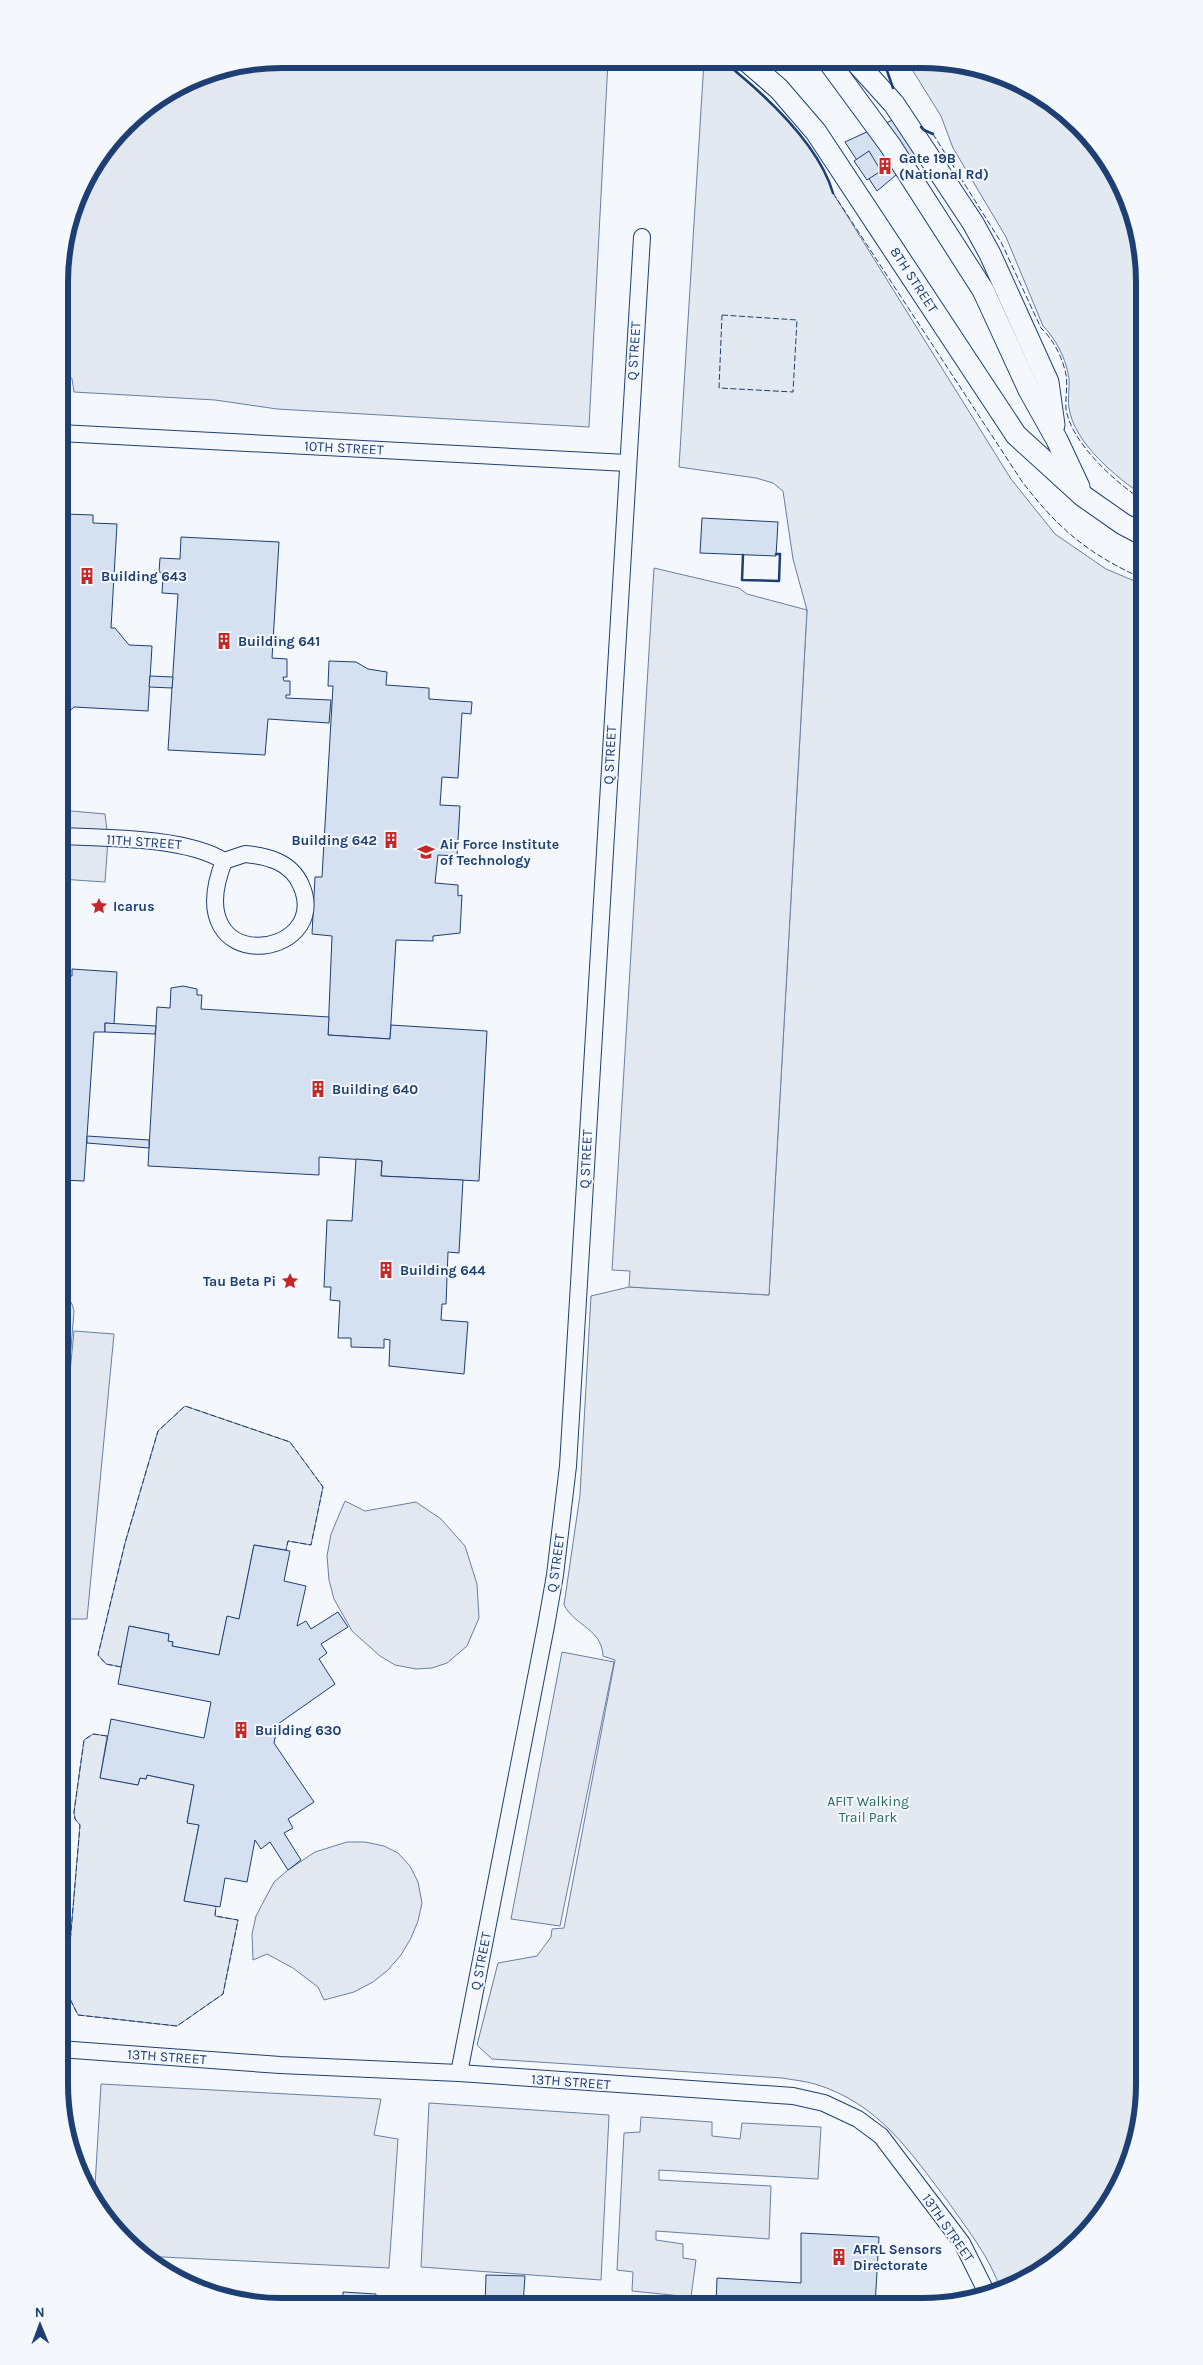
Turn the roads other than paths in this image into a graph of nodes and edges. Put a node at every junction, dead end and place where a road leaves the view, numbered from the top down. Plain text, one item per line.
1 (755, 68) edge
2 (827, 68) edge
3 (833, 68) edge
4 (848, 68) edge
5 (861, 68) edge
6 (642, 237) dead end
7 (68, 433) edge
8 (1056, 440) junction
9 (627, 464) junction
10 (1083, 496) junction
11 (1136, 531) edge
12 (68, 837) edge
13 (224, 861) junction
14 (68, 2050) edge
15 (459, 2073) junction
16 (984, 2288) edge

1 - 10 street, 8TH STREET
2 - 8 street
3 - 8 street
4 - 8 street
5 - 8 street
6 - 9 street, Q STREET
7 - 9 street, 10TH STREET
8 - 10 street, 8TH STREET
9 - 15 street, Q STREET
10 - 11 street, 8TH STREET
12 - 13 street, 11TH STREET
13 - 13 street
14 - 15 street, 13TH STREET
15 - 16 street, 13TH STREET

